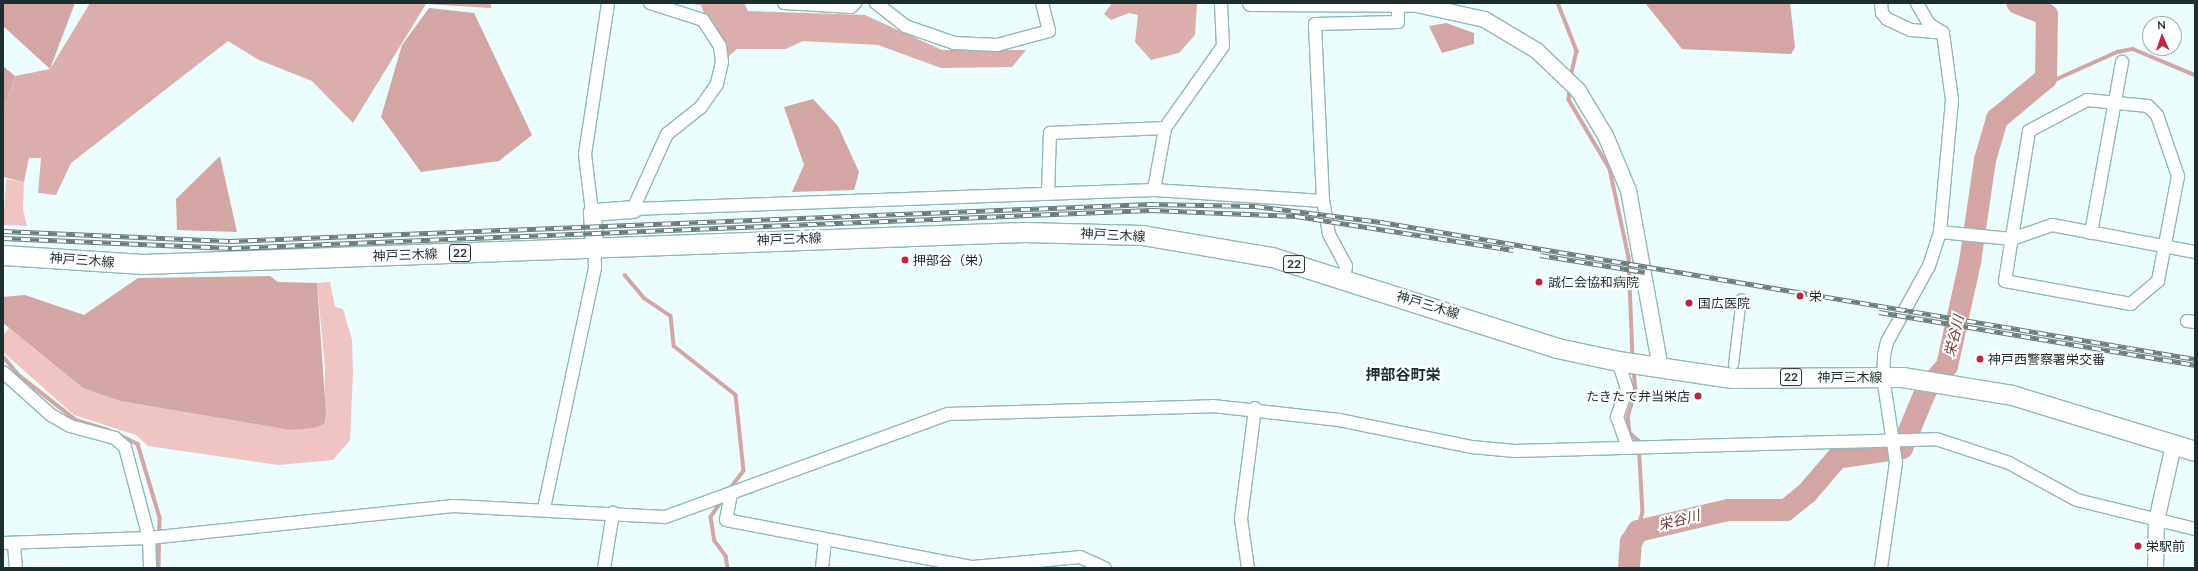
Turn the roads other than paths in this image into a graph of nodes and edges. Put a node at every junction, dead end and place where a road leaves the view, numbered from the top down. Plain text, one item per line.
1 (608, 3) edge
2 (650, 3) edge
3 (784, 3) edge
4 (855, 3) edge
5 (876, 3) edge
6 (1042, 3) edge
7 (1221, 3) edge
8 (1250, 3) edge
9 (1881, 3) edge
10 (1917, 3) edge
11 (1398, 4) junction
12 (1943, 34) junction
13 (2122, 62) dead end
14 (2114, 103) junction
15 (1165, 128) junction
16 (1154, 190) junction
17 (1048, 193) junction
18 (1323, 201) junction
19 (633, 209) junction
20 (592, 212) junction
21 (1940, 232) junction
22 (2091, 233) junction
23 (2012, 240) junction
24 (594, 245) junction
25 (2166, 247) junction
26 (2195, 252) edge
27 (3, 255) edge
28 (1344, 279) junction
29 (1741, 298) dead end
30 (1627, 363) junction
31 (1733, 364) dead end
32 (1660, 368) junction
33 (3, 372) edge
34 (1883, 377) junction
35 (1255, 408) junction
36 (1893, 445) junction
37 (2173, 445) junction
38 (1632, 447) junction
39 (2195, 451) edge
40 (731, 494) junction
41 (544, 508) junction
42 (613, 513) junction
43 (2156, 520) junction
44 (2195, 529) edge
45 (149, 538) junction
46 (825, 539) junction
47 (9, 544) edge
48 (16, 568) edge
49 (150, 568) edge
50 (604, 568) edge
51 (822, 568) edge
52 (1105, 568) edge
53 (1248, 568) edge
54 (1881, 568) edge
55 (2155, 568) edge

1 - 20 street
2 - 19 street
3 - 4 street
5 - 6 street
7 - 15 street
8 - 11 street
9 - 12 street
10 - 12 street
11 - 18 street
11 - 32 street
12 - 21 street
13 - 14 street
14 - 22 street
14 - 23 street
14 - 25 street
15 - 16 street
15 - 17 street
16 - 17 street
16 - 18 street
17 - 19 street
18 - 28 street
19 - 20 main road
20 - 24 main road
21 - 23 street
21 - 34 street
22 - 23 street
22 - 25 street
23 - 25 street
24 - 27 main road, 神戸三木線 / 22
24 - 28 main road, 神戸三木線 / 22
24 - 41 street
25 - 26 street
28 - 30 main road, 神戸三木線 / 22
29 - 31 street
30 - 32 main road, 神戸三木線 / 22
30 - 38 street
32 - 34 main road, 神戸三木線 / 22
33 - 45 street
34 - 36 street
34 - 37 main road, 神戸三木線 / 22
35 - 38 street
35 - 40 street
35 - 53 street
36 - 38 street
36 - 43 street
36 - 54 street
37 - 39 main road, 神戸三木線 / 22
37 - 43 street
40 - 42 street
40 - 46 street
41 - 42 street
41 - 45 street
42 - 50 street
43 - 44 street
43 - 55 street
45 - 47 street
45 - 49 street
46 - 51 street
46 - 52 street
47 - 48 street

